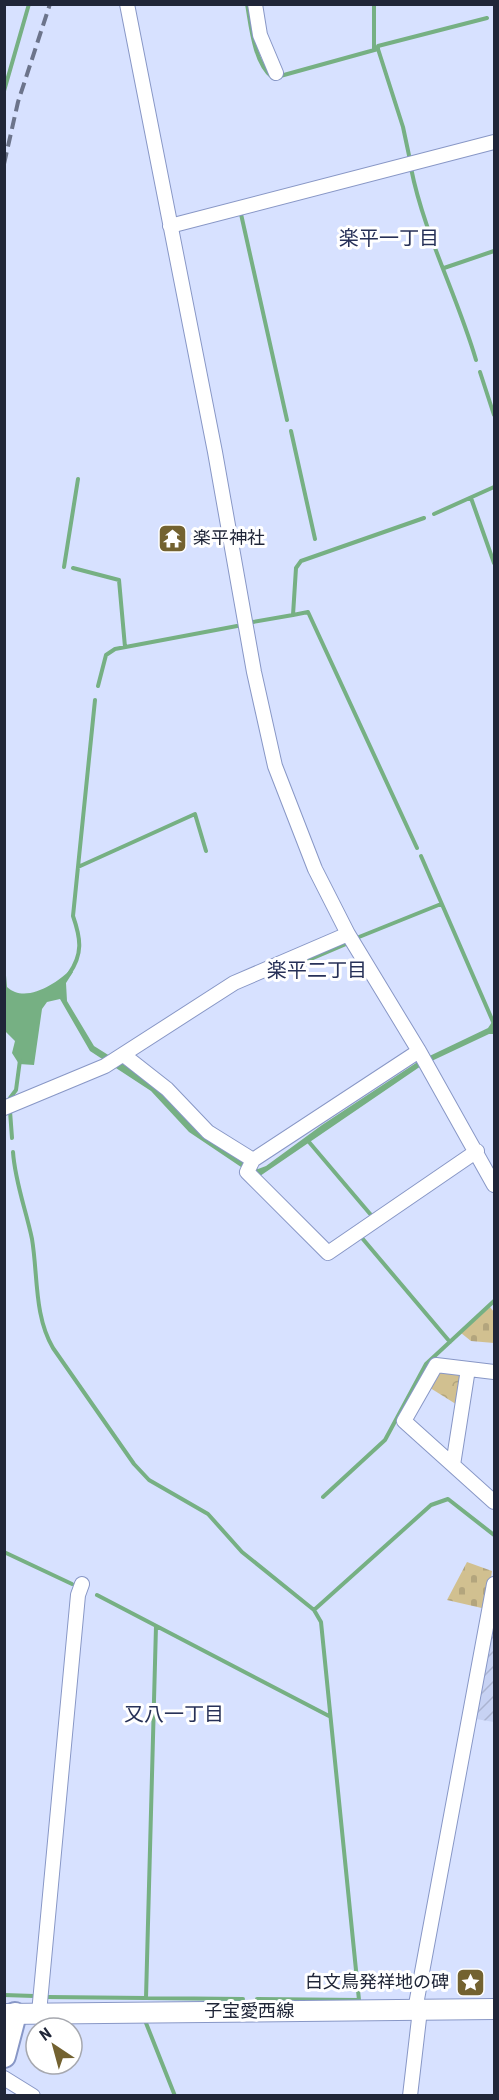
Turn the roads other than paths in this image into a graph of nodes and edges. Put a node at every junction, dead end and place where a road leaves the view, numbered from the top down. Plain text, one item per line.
1 (127, 4) edge
2 (255, 4) edge
3 (276, 73) dead end
4 (495, 142) edge
5 (170, 226) junction
6 (348, 934) junction
7 (422, 1058) junction
8 (116, 1061) junction
9 (4, 1108) edge
10 (477, 1151) junction
11 (250, 1165) junction
12 (495, 1185) edge
13 (468, 1369) junction
14 (495, 1372) edge
15 (453, 1466) junction
16 (495, 1502) edge
17 (82, 1584) dead end
18 (495, 1584) edge
19 (495, 2009) edge
20 (418, 2010) junction
21 (39, 2013) junction
22 (10, 2014) edge
23 (4, 2056) edge
24 (4, 2078) edge
25 (33, 2096) edge
26 (410, 2096) edge

1 - 5 street
2 - 3 street
4 - 5 street
5 - 6 street
6 - 7 street
6 - 8 street
7 - 10 street
7 - 11 street
8 - 9 street
8 - 11 street
10 - 11 street
10 - 12 street
13 - 14 street
13 - 15 street
13 - 15 street
15 - 16 street
17 - 21 street
18 - 20 street
19 - 20 main road, 子宝愛西線
20 - 21 main road, 子宝愛西線
20 - 26 street
21 - 22 main road, 子宝愛西線
22 - 23 main road
24 - 25 street

